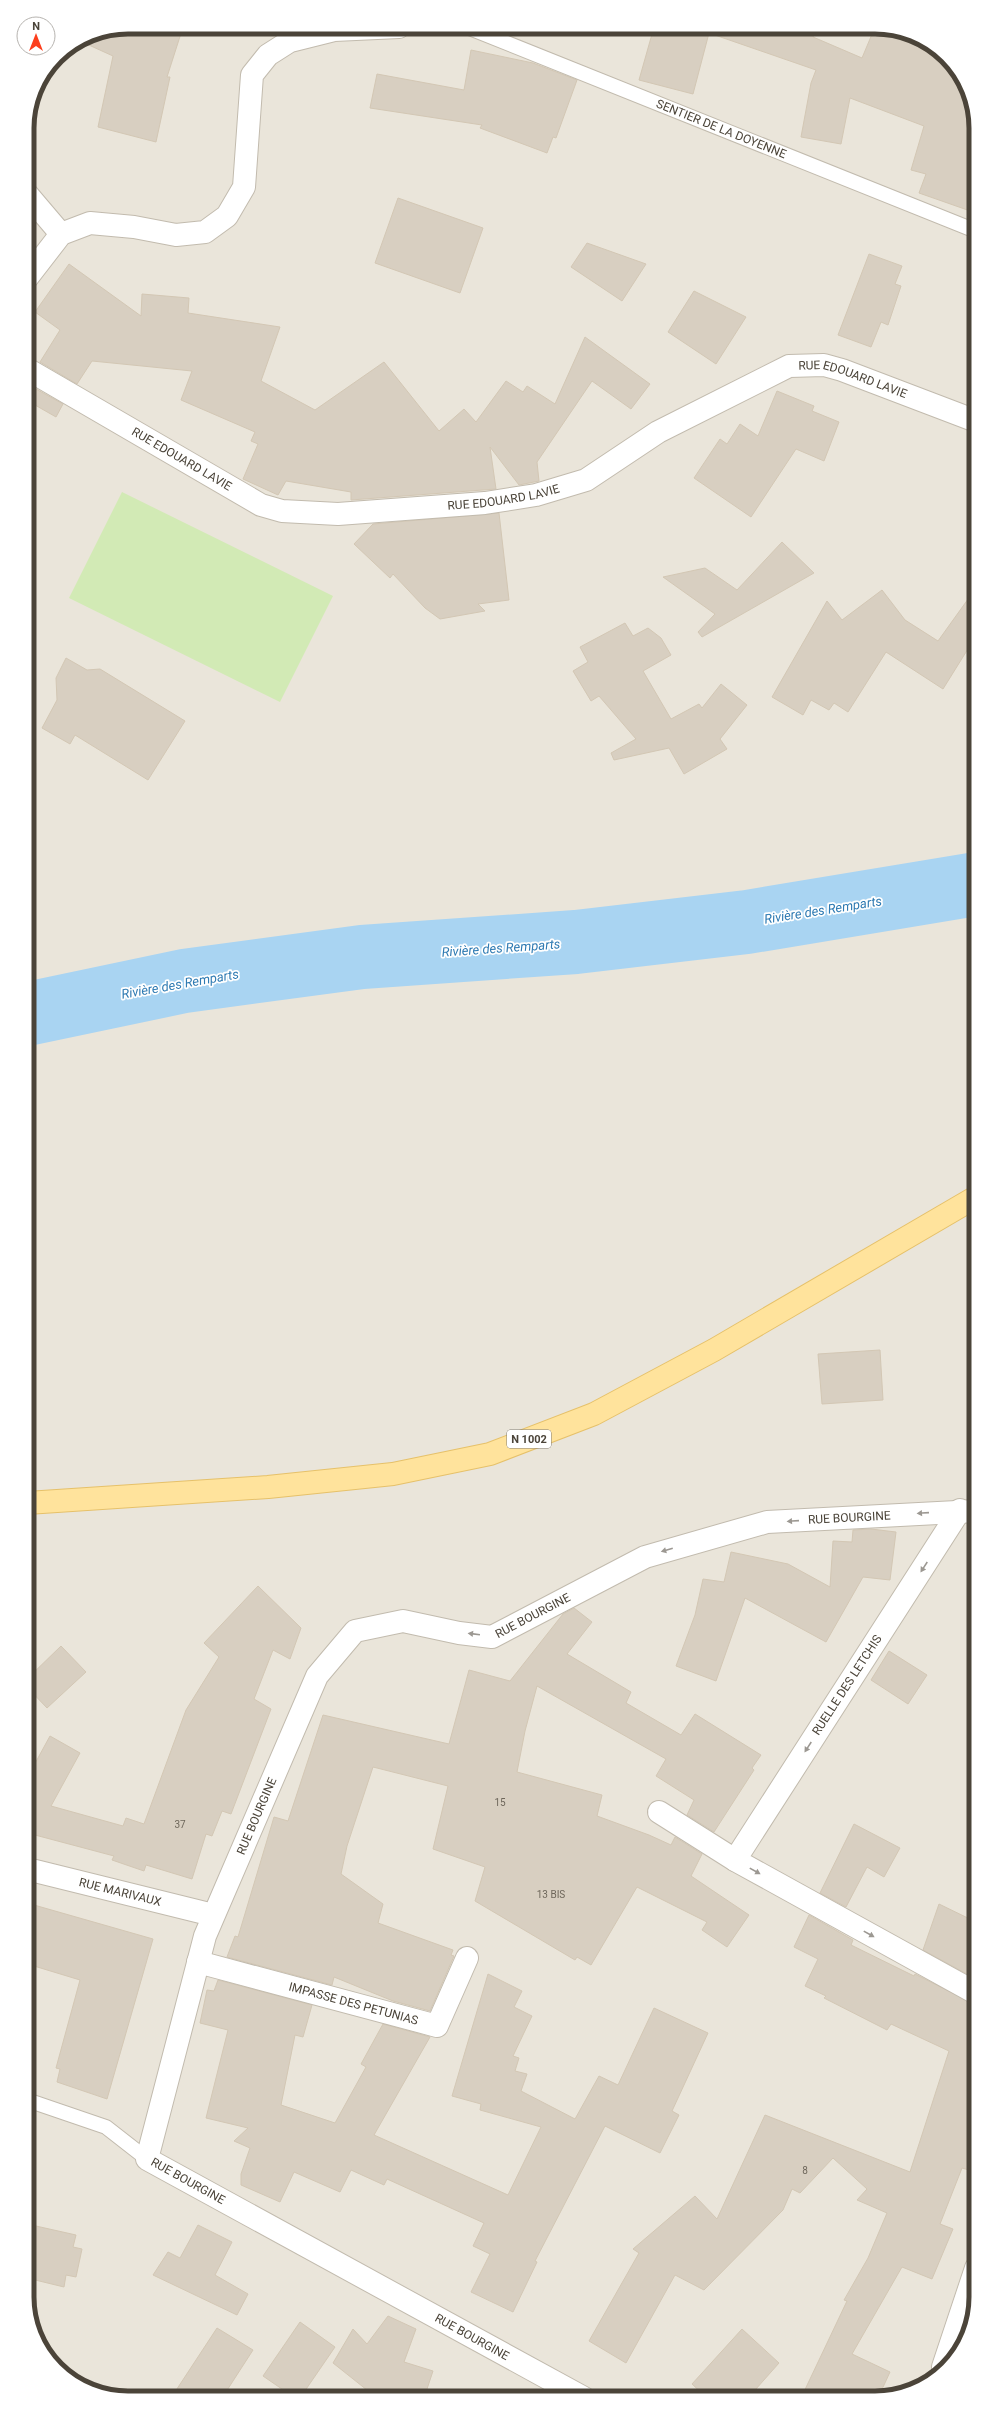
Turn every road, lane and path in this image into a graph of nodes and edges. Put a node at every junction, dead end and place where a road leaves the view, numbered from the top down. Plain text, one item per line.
1 (318, 34) edge
2 (485, 34) edge
3 (34, 202) edge
4 (969, 227) edge
5 (61, 234) junction
6 (34, 269) edge
7 (34, 374) edge
8 (969, 418) edge
9 (969, 1202) edge
10 (34, 1503) edge
11 (968, 1511) edge
12 (660, 1812) dead end
13 (735, 1860) junction
14 (34, 1871) edge
15 (214, 1915) junction
16 (467, 1958) dead end
17 (198, 1962) junction
18 (969, 1989) edge
19 (34, 2102) edge
20 (147, 2159) junction
21 (969, 2296) edge
22 (958, 2341) edge
23 (571, 2391) edge

1 - 5 street
2 - 4 lane, SENTIER DE LA DOYENNE
3 - 5 street
5 - 6 street
7 - 8 street, RUE EDOUARD LAVIE
9 - 10 main road, N 1002
11 -> 13 street, RUELLE DES LETCHIS
11 -> 15 street, RUE BOURGINE
12 - 13 street
13 -> 18 street
14 - 15 street, RUE MARIVAUX
15 - 17 street, RUE BOURGINE
16 - 17 street, IMPASSE DES PETUNIAS
17 - 20 street, RUE BOURGINE
19 - 20 lane
20 - 23 street, RUE BOURGINE
21 - 22 street

